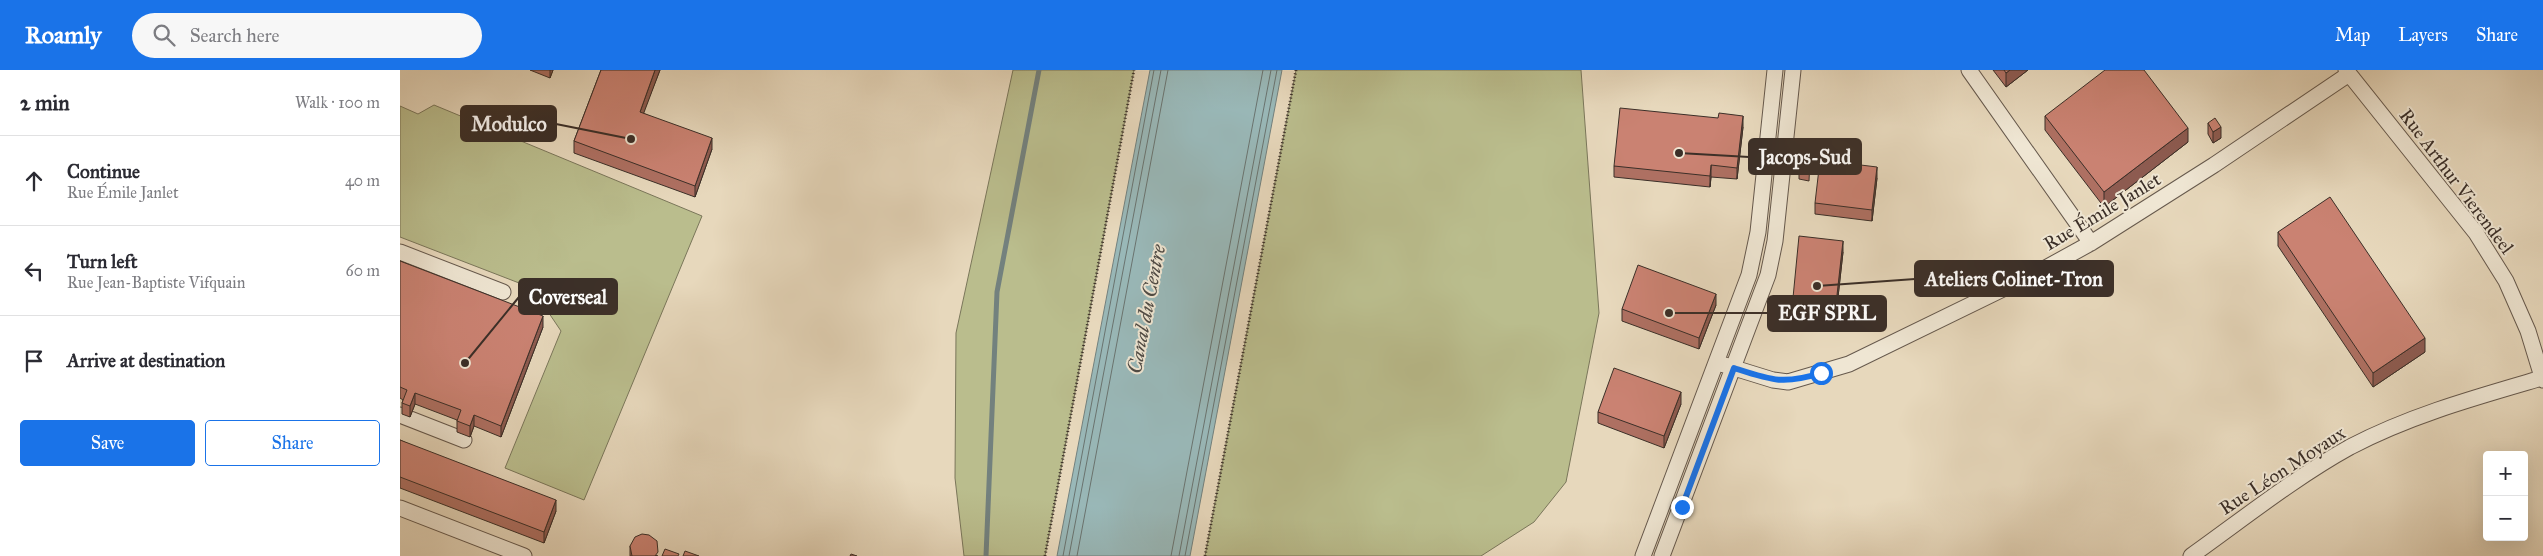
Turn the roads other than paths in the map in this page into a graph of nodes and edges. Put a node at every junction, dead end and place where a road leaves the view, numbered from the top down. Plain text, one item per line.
1 (1775, 70) edge
2 (1793, 70) edge
3 (1969, 70) edge
4 (2348, 72) edge
5 (2091, 243) junction
6 (400, 252) edge
7 (502, 292) dead end
8 (1718, 363) junction
9 (1734, 368) junction
10 (2543, 379) edge
11 (400, 415) edge
12 (464, 440) dead end
13 (400, 508) edge
14 (524, 556) edge
15 (1642, 556) edge
16 (1662, 556) edge
17 (2191, 556) edge

1 - 8 street
2 - 9 street
3 - 5 street
4 - 5 street, Rue Émile Janlet
4 - 10 street, Rue Arthur Vierendeel
5 - 9 street, Rue Émile Janlet
6 - 7 street
8 - 9 street, Rue Émile Janlet
8 - 15 street
9 - 16 street
10 - 17 street, Rue Léon Moyaux
11 - 12 street
13 - 14 street

